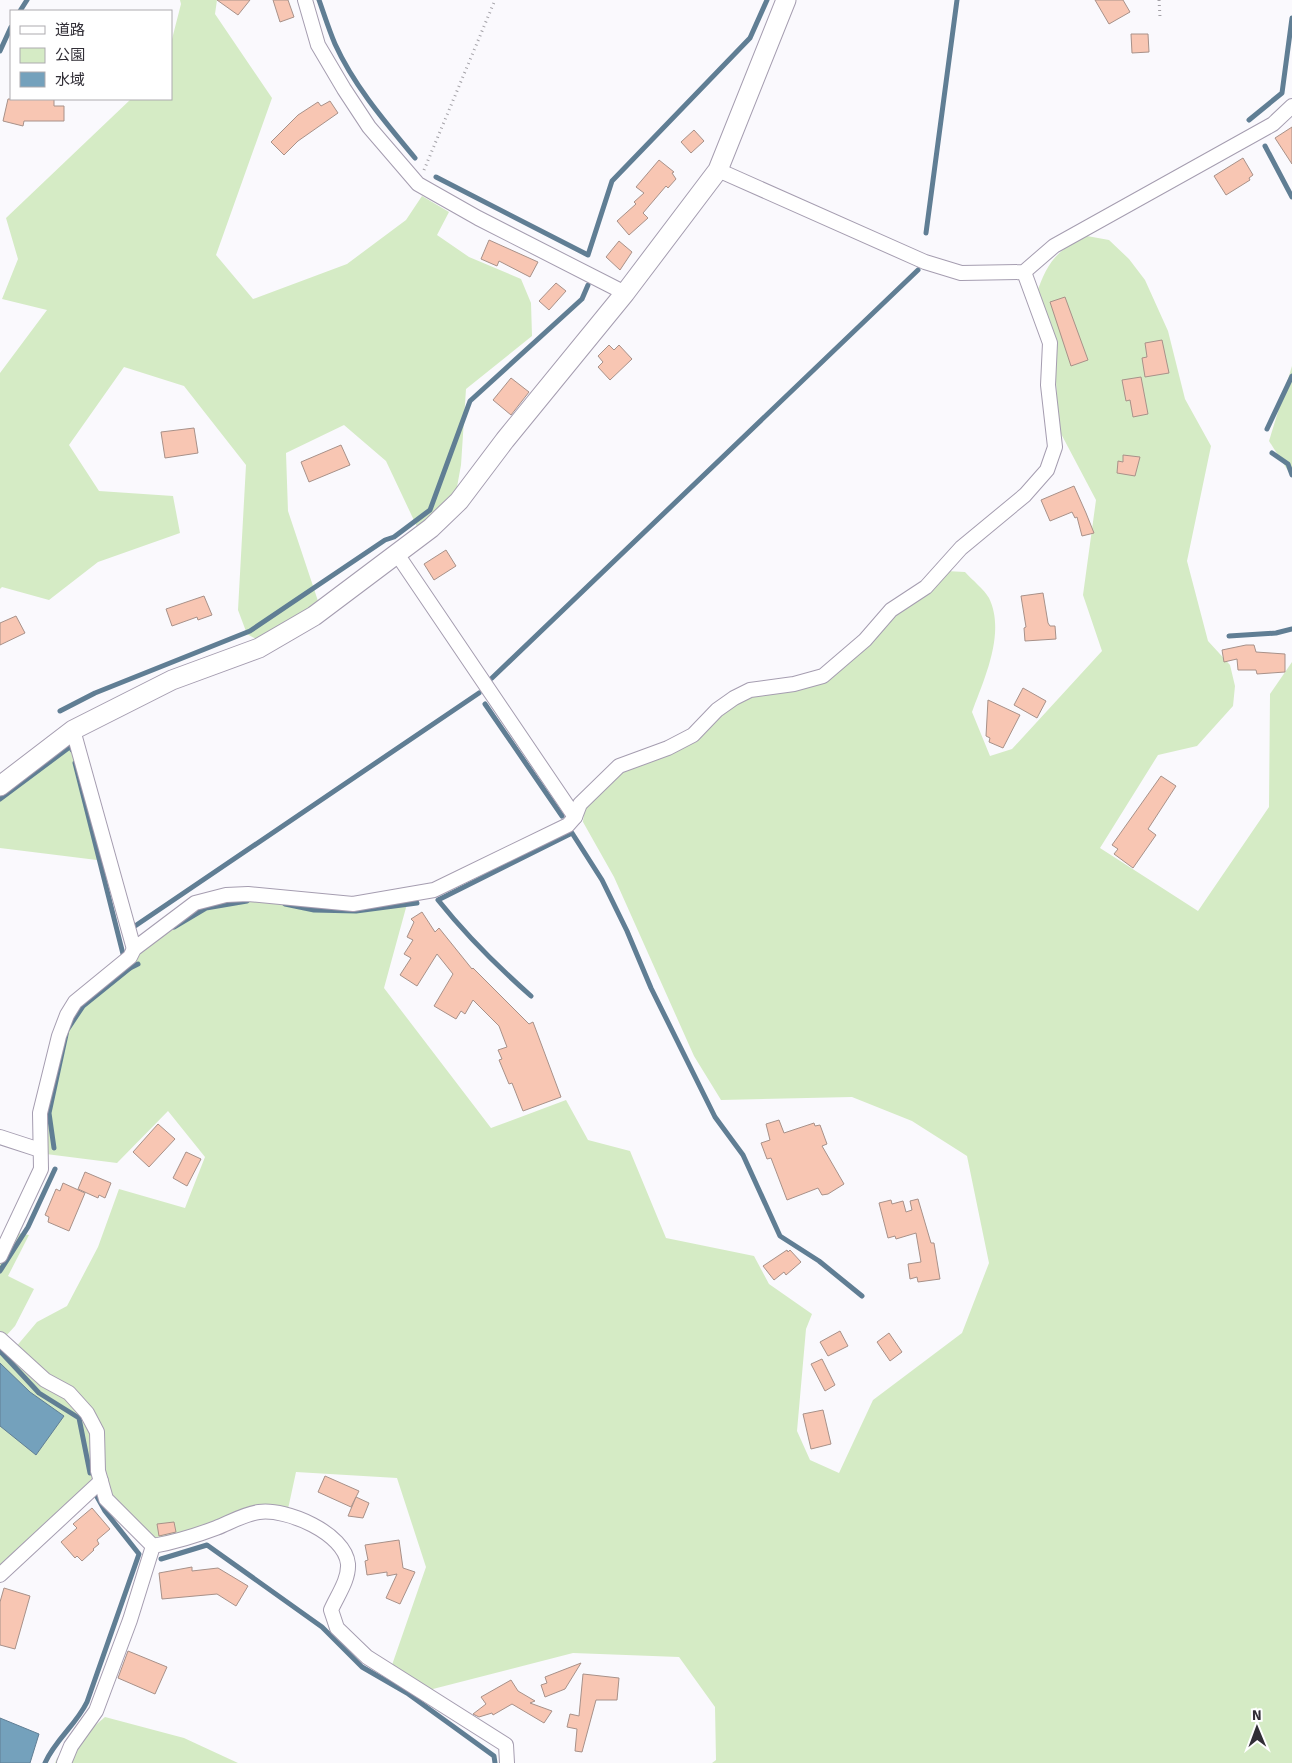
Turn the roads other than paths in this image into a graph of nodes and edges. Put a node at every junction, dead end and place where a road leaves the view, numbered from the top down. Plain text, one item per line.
1 (305, 0) edge
2 (786, 0) edge
3 (1292, 106) edge
4 (718, 170) junction
5 (1024, 272) junction
6 (625, 293) junction
7 (397, 554) junction
8 (73, 730) junction
9 (0, 786) edge
10 (575, 817) junction
11 (129, 956) junction
12 (0, 1137) edge
13 (40, 1150) junction
14 (0, 1256) edge
15 (0, 1339) edge
16 (101, 1481) junction
17 (153, 1546) junction
18 (0, 1575) edge
19 (64, 1763) edge
20 (507, 1763) edge

1 - 6 street
2 - 4 street
3 - 5 street
4 - 5 street
4 - 6 street
5 - 10 street
6 - 7 street
7 - 8 street
7 - 10 street
8 - 9 street
8 - 11 street
10 - 11 street
11 - 13 street
12 - 13 street
13 - 14 street
15 - 16 street
16 - 17 street
16 - 18 street
17 - 19 street
17 - 20 street

